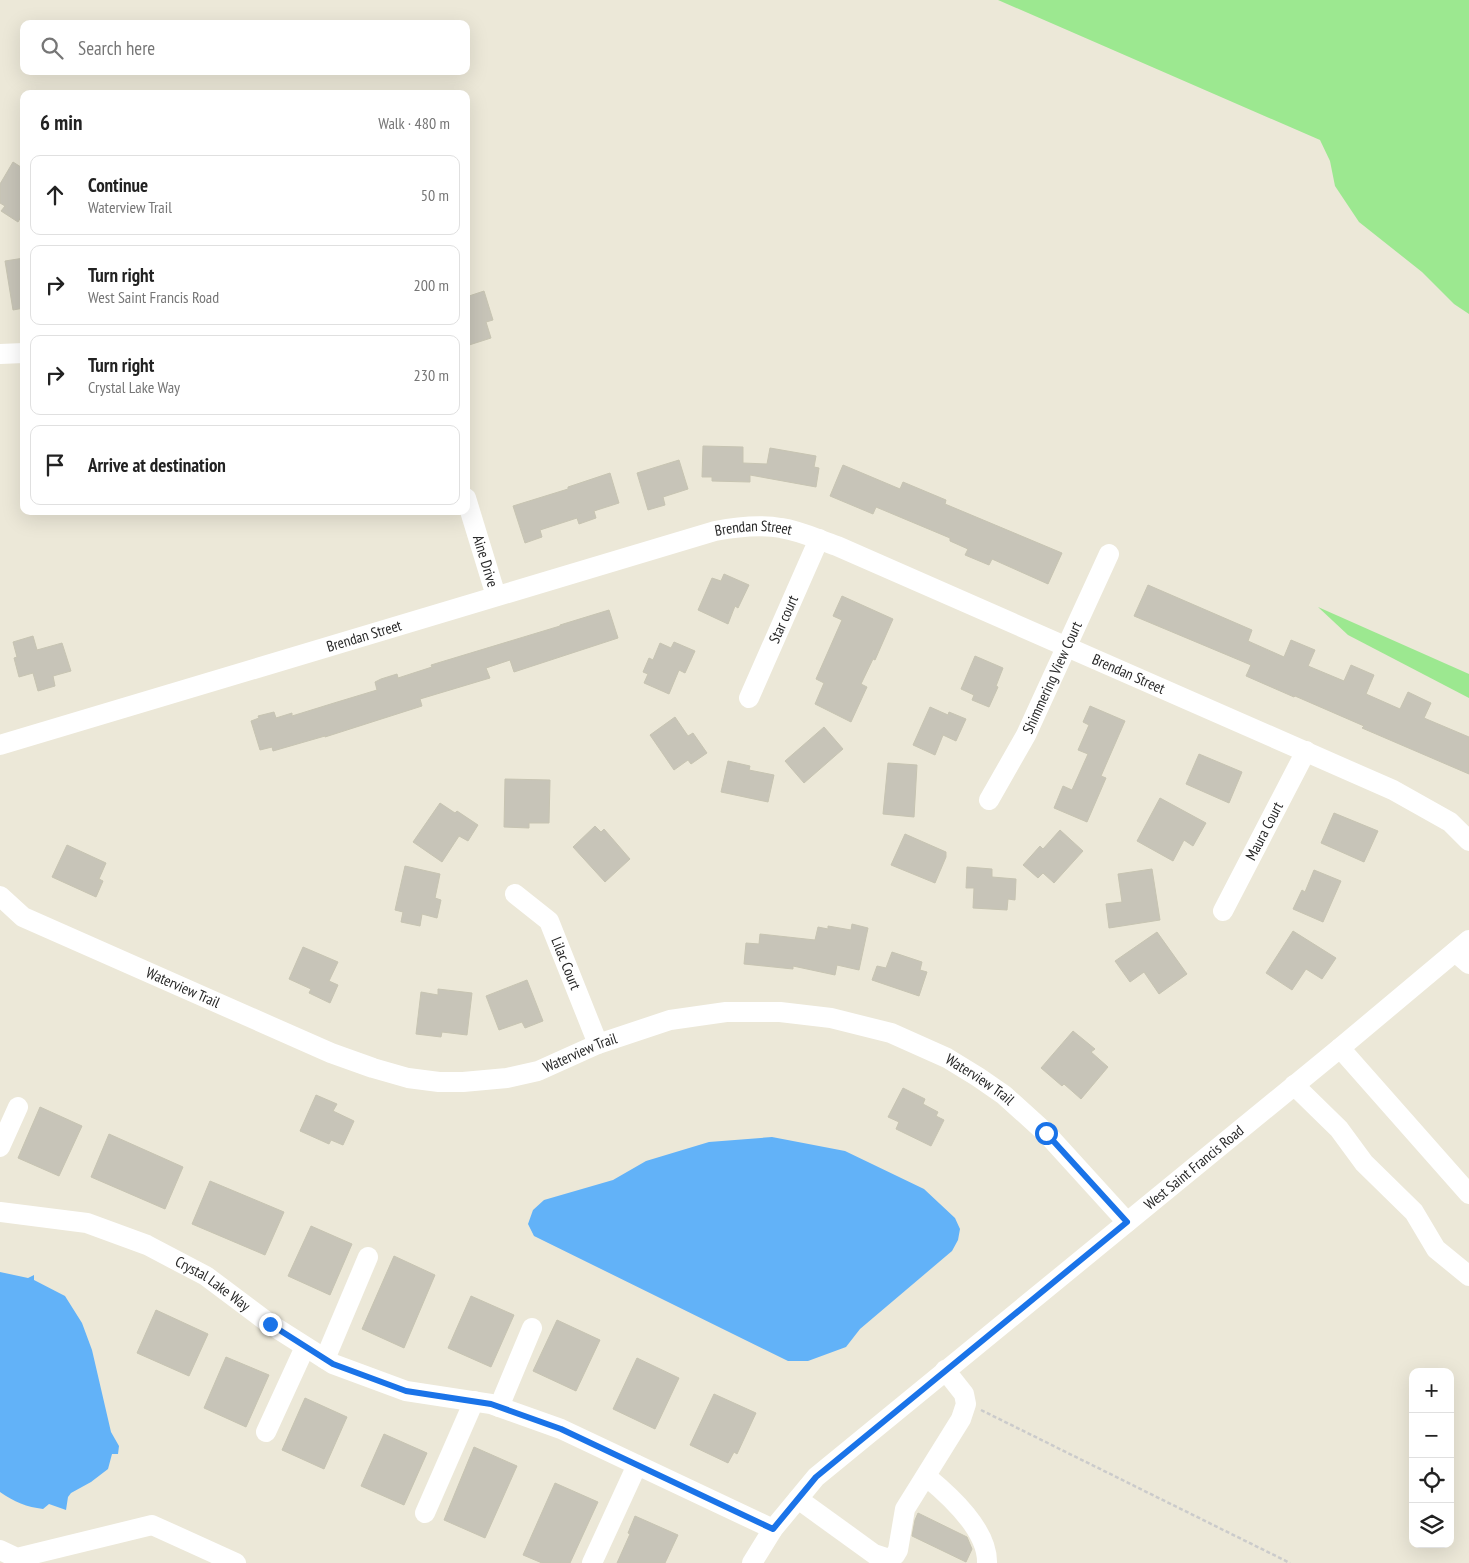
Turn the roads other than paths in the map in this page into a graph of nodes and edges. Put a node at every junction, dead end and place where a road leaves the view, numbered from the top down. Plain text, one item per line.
1 (0, 354) edge
2 (20, 354) edge
3 (470, 511) edge
4 (818, 539) junction
5 (1109, 554) dead end
6 (496, 596) junction
7 (1067, 648) junction
8 (749, 698) dead end
9 (0, 746) edge
10 (1306, 752) junction
11 (989, 800) dead end
12 (1469, 841) edge
13 (515, 894) dead end
14 (0, 896) edge
15 (1223, 911) dead end
16 (1464, 952) edge
17 (598, 1044) junction
18 (1340, 1048) junction
19 (1294, 1085) junction
20 (18, 1107) dead end
21 (0, 1148) edge
22 (1469, 1194) edge
23 (0, 1212) edge
24 (1127, 1222) junction
25 (368, 1257) dead end
26 (1469, 1276) edge
27 (532, 1328) dead end
28 (305, 1347) junction
29 (325, 1359) junction
30 (945, 1370) junction
31 (474, 1401) junction
32 (499, 1407) junction
33 (266, 1432) dead end
34 (637, 1465) junction
35 (927, 1477) junction
36 (798, 1498) junction
37 (425, 1513) dead end
38 (773, 1529) junction
39 (0, 1550) edge
40 (236, 1563) edge
41 (592, 1563) edge
42 (752, 1563) edge
43 (987, 1563) edge

1 - 2 street
3 - 6 street, Aine Drive
4 - 6 street, Brendan Street
4 - 7 street, Brendan Street
4 - 8 street, Star court
5 - 7 street, Shimmering View Court
6 - 9 street, Brendan Street
7 - 10 street, Brendan Street
7 - 11 street, Shimmering View Court
10 - 12 street, Brendan Street
10 - 15 street, Maura Court
13 - 17 street, Lilac Court
14 - 17 street, Waterview Trail
16 - 18 street, West Saint Francis Road
17 - 24 street, Waterview Trail
18 - 19 street, West Saint Francis Road
18 - 22 street
19 - 24 street, West Saint Francis Road
19 - 26 street
20 - 21 street
23 - 28 street, Crystal Lake Way
24 - 30 street, West Saint Francis Road
25 - 29 street
27 - 32 street
28 - 29 street, Crystal Lake Way
28 - 33 street
29 - 31 street, Crystal Lake Way
30 - 35 street
30 - 36 street, West Saint Francis Road
31 - 32 street, Crystal Lake Way
31 - 37 street
32 - 34 street, Crystal Lake Way
34 - 38 street, Crystal Lake Way
34 - 41 street
35 - 36 street
35 - 43 street
36 - 38 street, West Saint Francis Road
38 - 42 street, West Saint Francis Road
39 - 40 street

